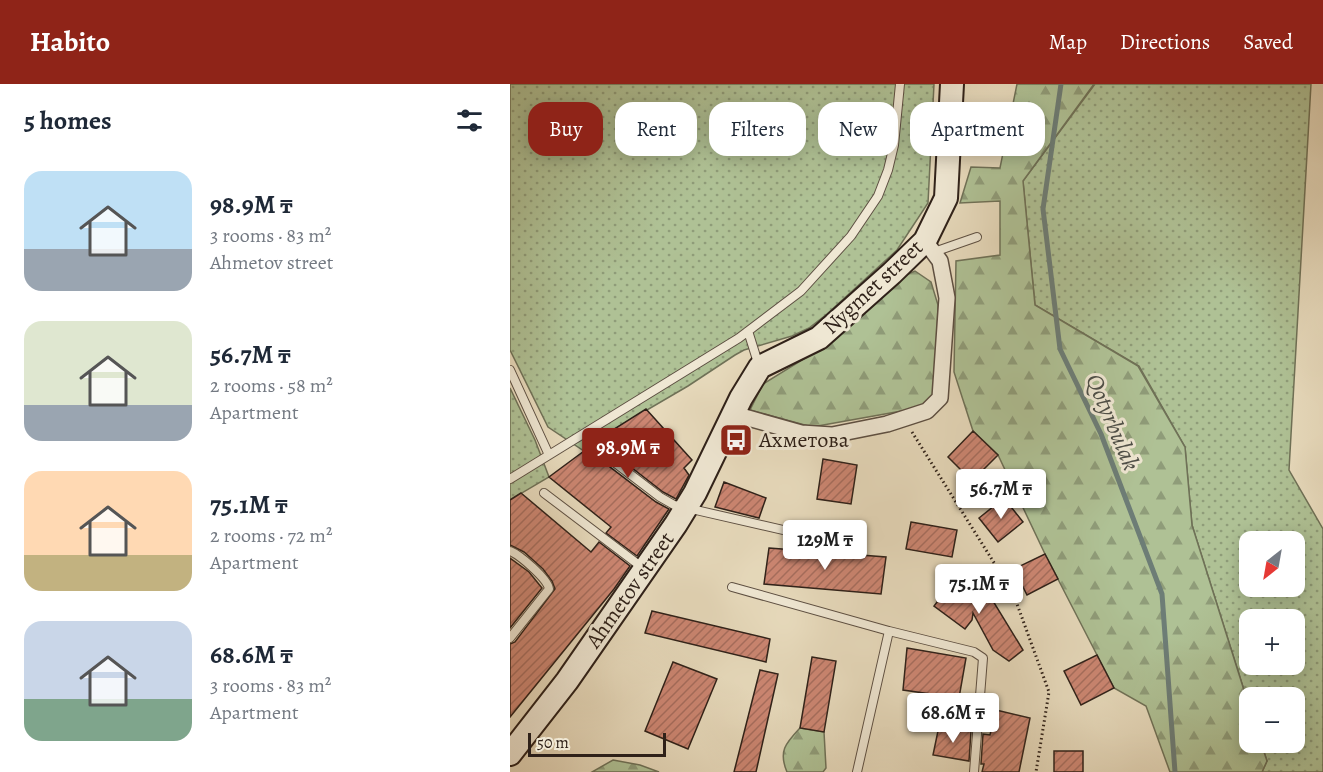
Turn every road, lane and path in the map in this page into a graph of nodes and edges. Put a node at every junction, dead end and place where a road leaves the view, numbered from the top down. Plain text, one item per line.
1 (900, 84) edge
2 (952, 84) edge
3 (977, 237) dead end
4 (929, 247) junction
5 (748, 332) junction
6 (760, 367) junction
7 (510, 370) edge
8 (734, 414) junction
9 (904, 418) junction
10 (601, 452) dead end
11 (549, 455) junction
12 (510, 478) edge
13 (544, 494) dead end
14 (686, 508) junction
15 (844, 544) dead end
16 (510, 551) edge
17 (644, 569) junction
18 (732, 587) dead end
19 (889, 632) junction
20 (510, 638) edge
21 (510, 754) edge
22 (856, 772) edge
23 (974, 772) edge
24 (1036, 772) edge

1 - 5 lane
2 - 4 main road, Nygmet street
3 - 4 lane
4 - 6 main road, Nygmet street
4 - 9 street
5 - 6 lane
5 - 11 lane
6 - 8 main road
7 - 11 lane
8 - 9 street
8 - 14 main road, Ahmetov street
9 - 24 path
10 - 14 lane
11 - 12 lane
13 - 17 lane
14 - 15 lane
14 - 17 main road, Ahmetov street
16 - 20 lane
17 - 21 main road, Ahmetov street
18 - 19 lane
19 - 22 lane
19 - 23 lane

